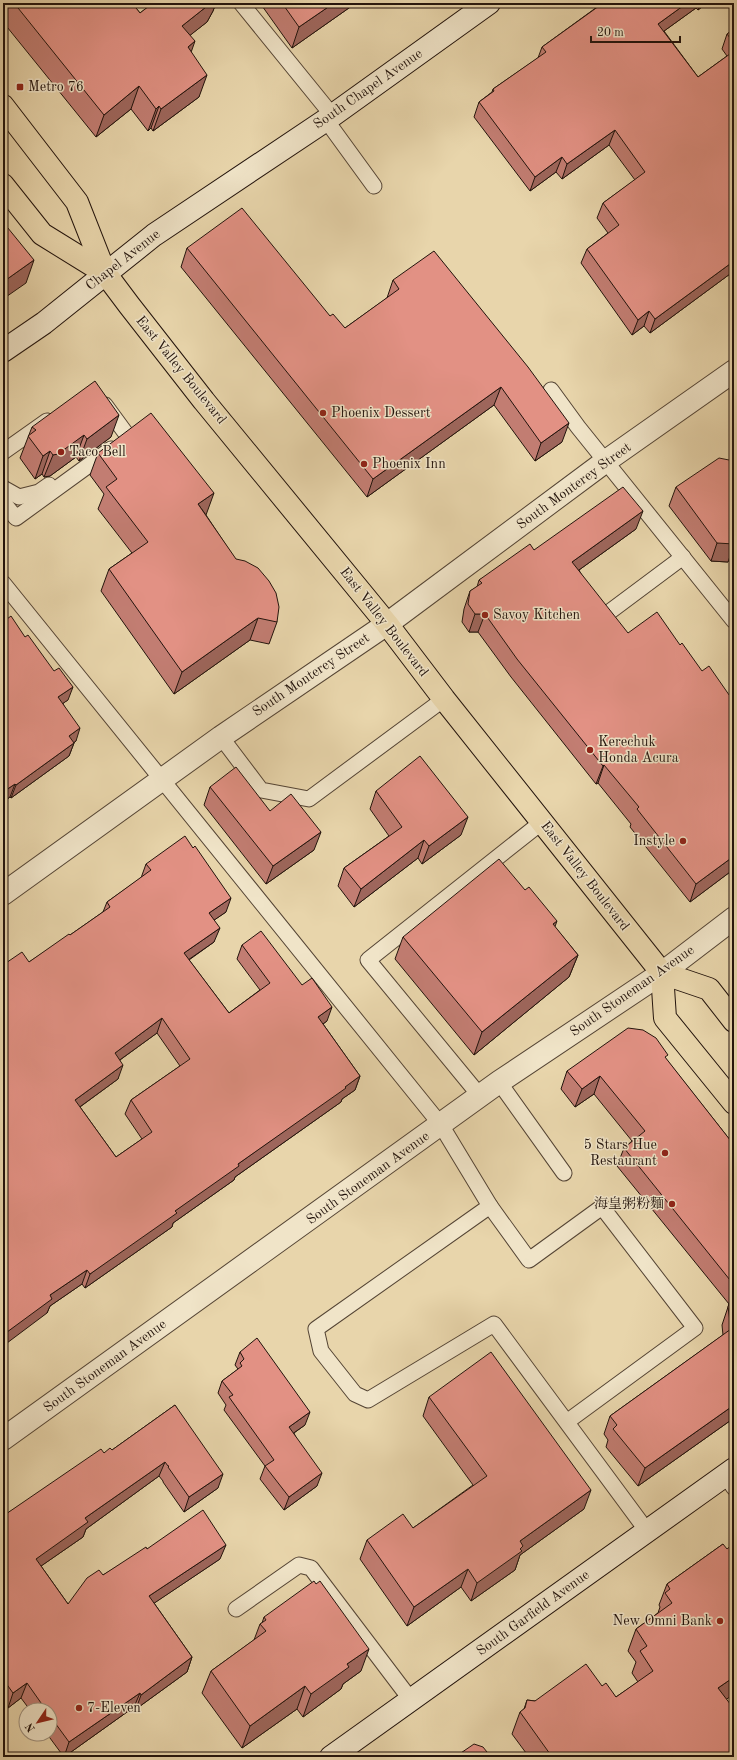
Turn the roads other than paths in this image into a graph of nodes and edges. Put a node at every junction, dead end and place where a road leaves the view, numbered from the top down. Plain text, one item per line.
1 (241, 3) edge
2 (489, 3) edge
3 (3, 106) edge
4 (329, 117) junction
5 (246, 172) joint
6 (3, 185) edge
7 (374, 186) dead end
8 (105, 274) junction
9 (3, 351) edge
10 (734, 371) edge
11 (550, 390) dead end
12 (97, 393) edge
13 (60, 410) edge
14 (127, 435) junction
15 (3, 452) edge
16 (606, 461) junction
17 (3, 488) edge
18 (3, 502) edge
19 (683, 557) junction
20 (3, 583) edge
21 (608, 613) edge
22 (734, 621) edge
23 (386, 624) junction
24 (444, 699) junction
25 (221, 737) junction
26 (163, 779) junction
27 (542, 822) junction
28 (3, 894) edge
29 (734, 918) edge
30 (662, 972) junction
31 (734, 1021) edge
32 (499, 1082) junction
33 (480, 1096) junction
34 (734, 1103) edge
35 (441, 1125) junction
36 (564, 1173) dead end
37 (490, 1206) junction
38 (568, 1421) junction
39 (3, 1440) edge
40 (731, 1477) edge
41 (648, 1531) junction
42 (236, 1609) dead end
43 (411, 1700) junction
44 (331, 1757) edge

1 - 4 lane
2 - 4 street, South Chapel Avenue
3 - 8 main road, East Valley Boulevard
4 - 5 street, South Chapel Avenue
4 - 7 lane
5 - 8 street, Chapel Avenue
6 - 8 main road, East Valley Boulevard
8 - 9 street, Chapel Avenue
8 - 23 main road, East Valley Boulevard
10 - 16 street, South Monterey Street
11 - 16 lane
12 - 14 lane
13 - 15 lane
14 - 17 lane
14 - 18 lane
16 - 19 lane
16 - 23 street, South Monterey Street
19 - 21 lane
19 - 22 lane
20 - 26 lane
23 - 24 main road, East Valley Boulevard
23 - 25 street, South Monterey Street
24 - 25 lane
24 - 27 main road, East Valley Boulevard
25 - 26 street, South Monterey Street
26 - 28 street, South Monterey Street
26 - 35 lane
27 - 30 main road, East Valley Boulevard
27 - 33 lane
29 - 30 street, South Stoneman Avenue
30 - 31 main road
30 - 32 street, South Stoneman Avenue
30 - 34 main road
32 - 33 street, South Stoneman Avenue
32 - 36 lane
33 - 35 street, South Stoneman Avenue
35 - 37 lane
35 - 39 street, South Stoneman Avenue
37 - 38 lane
37 - 38 lane
38 - 41 lane
40 - 41 street, South Garfield Avenue
41 - 43 street, South Garfield Avenue
42 - 43 lane
43 - 44 street, South Garfield Avenue

